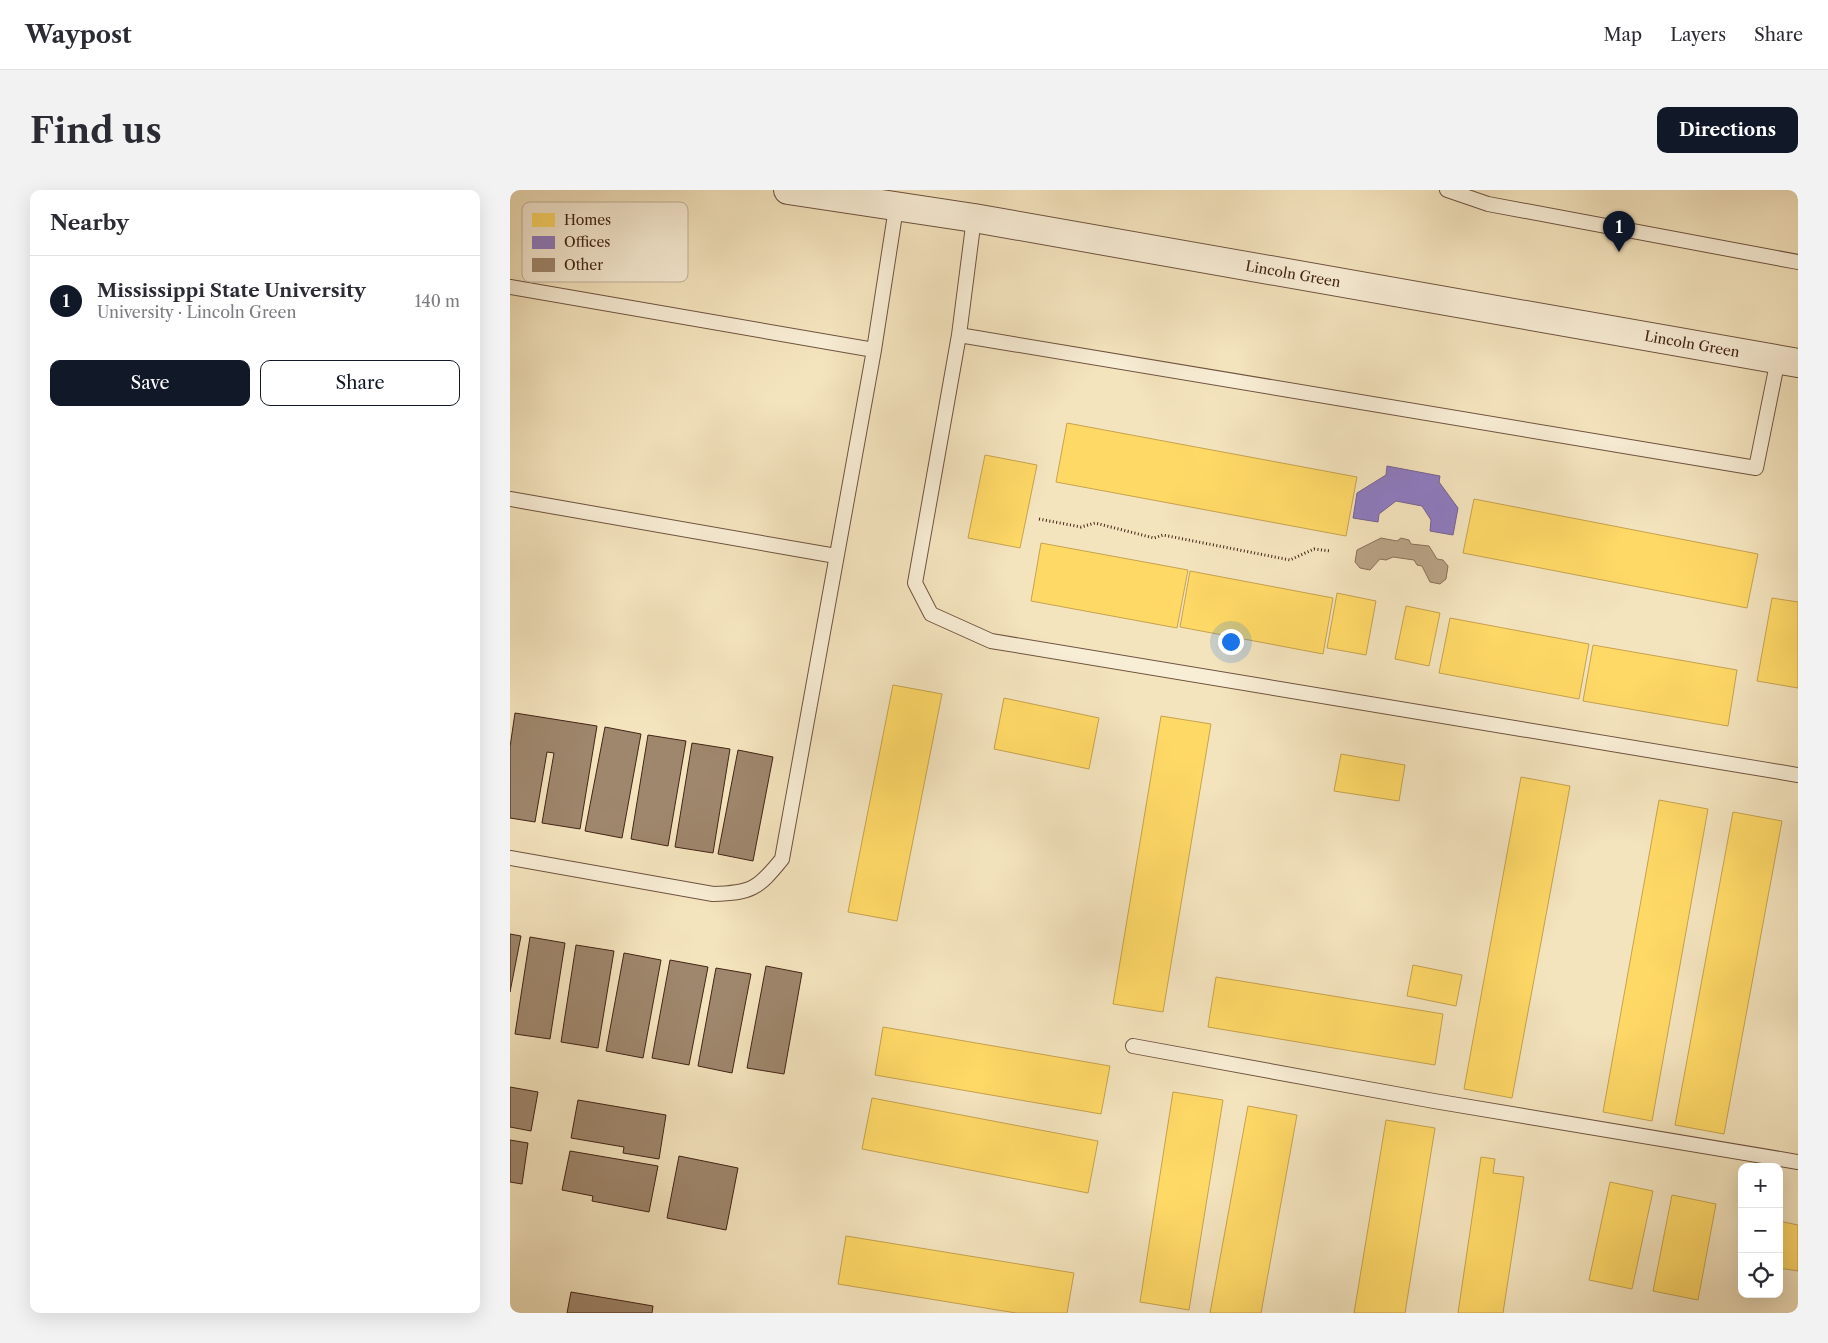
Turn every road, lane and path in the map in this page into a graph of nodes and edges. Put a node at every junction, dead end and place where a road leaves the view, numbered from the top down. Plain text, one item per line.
1 (788, 190) edge
2 (1447, 190) edge
3 (896, 208) junction
4 (974, 218) junction
5 (1798, 262) edge
6 (510, 288) edge
7 (959, 335) junction
8 (874, 350) junction
9 (1788, 361) edge
10 (510, 499) edge
11 (1039, 519) dead end
12 (1330, 551) dead end
13 (836, 556) junction
14 (1798, 775) edge
15 (510, 858) edge
16 (1133, 1046) dead end
17 (1798, 1162) edge

1 - 3 street, Lincoln Green
2 - 5 lane
3 - 4 street, Lincoln Green
3 - 8 lane
4 - 7 lane
4 - 9 street, Lincoln Green
6 - 8 lane
7 - 9 lane
7 - 14 lane
8 - 13 lane
10 - 13 lane
11 - 12 path
13 - 15 lane
16 - 17 lane

